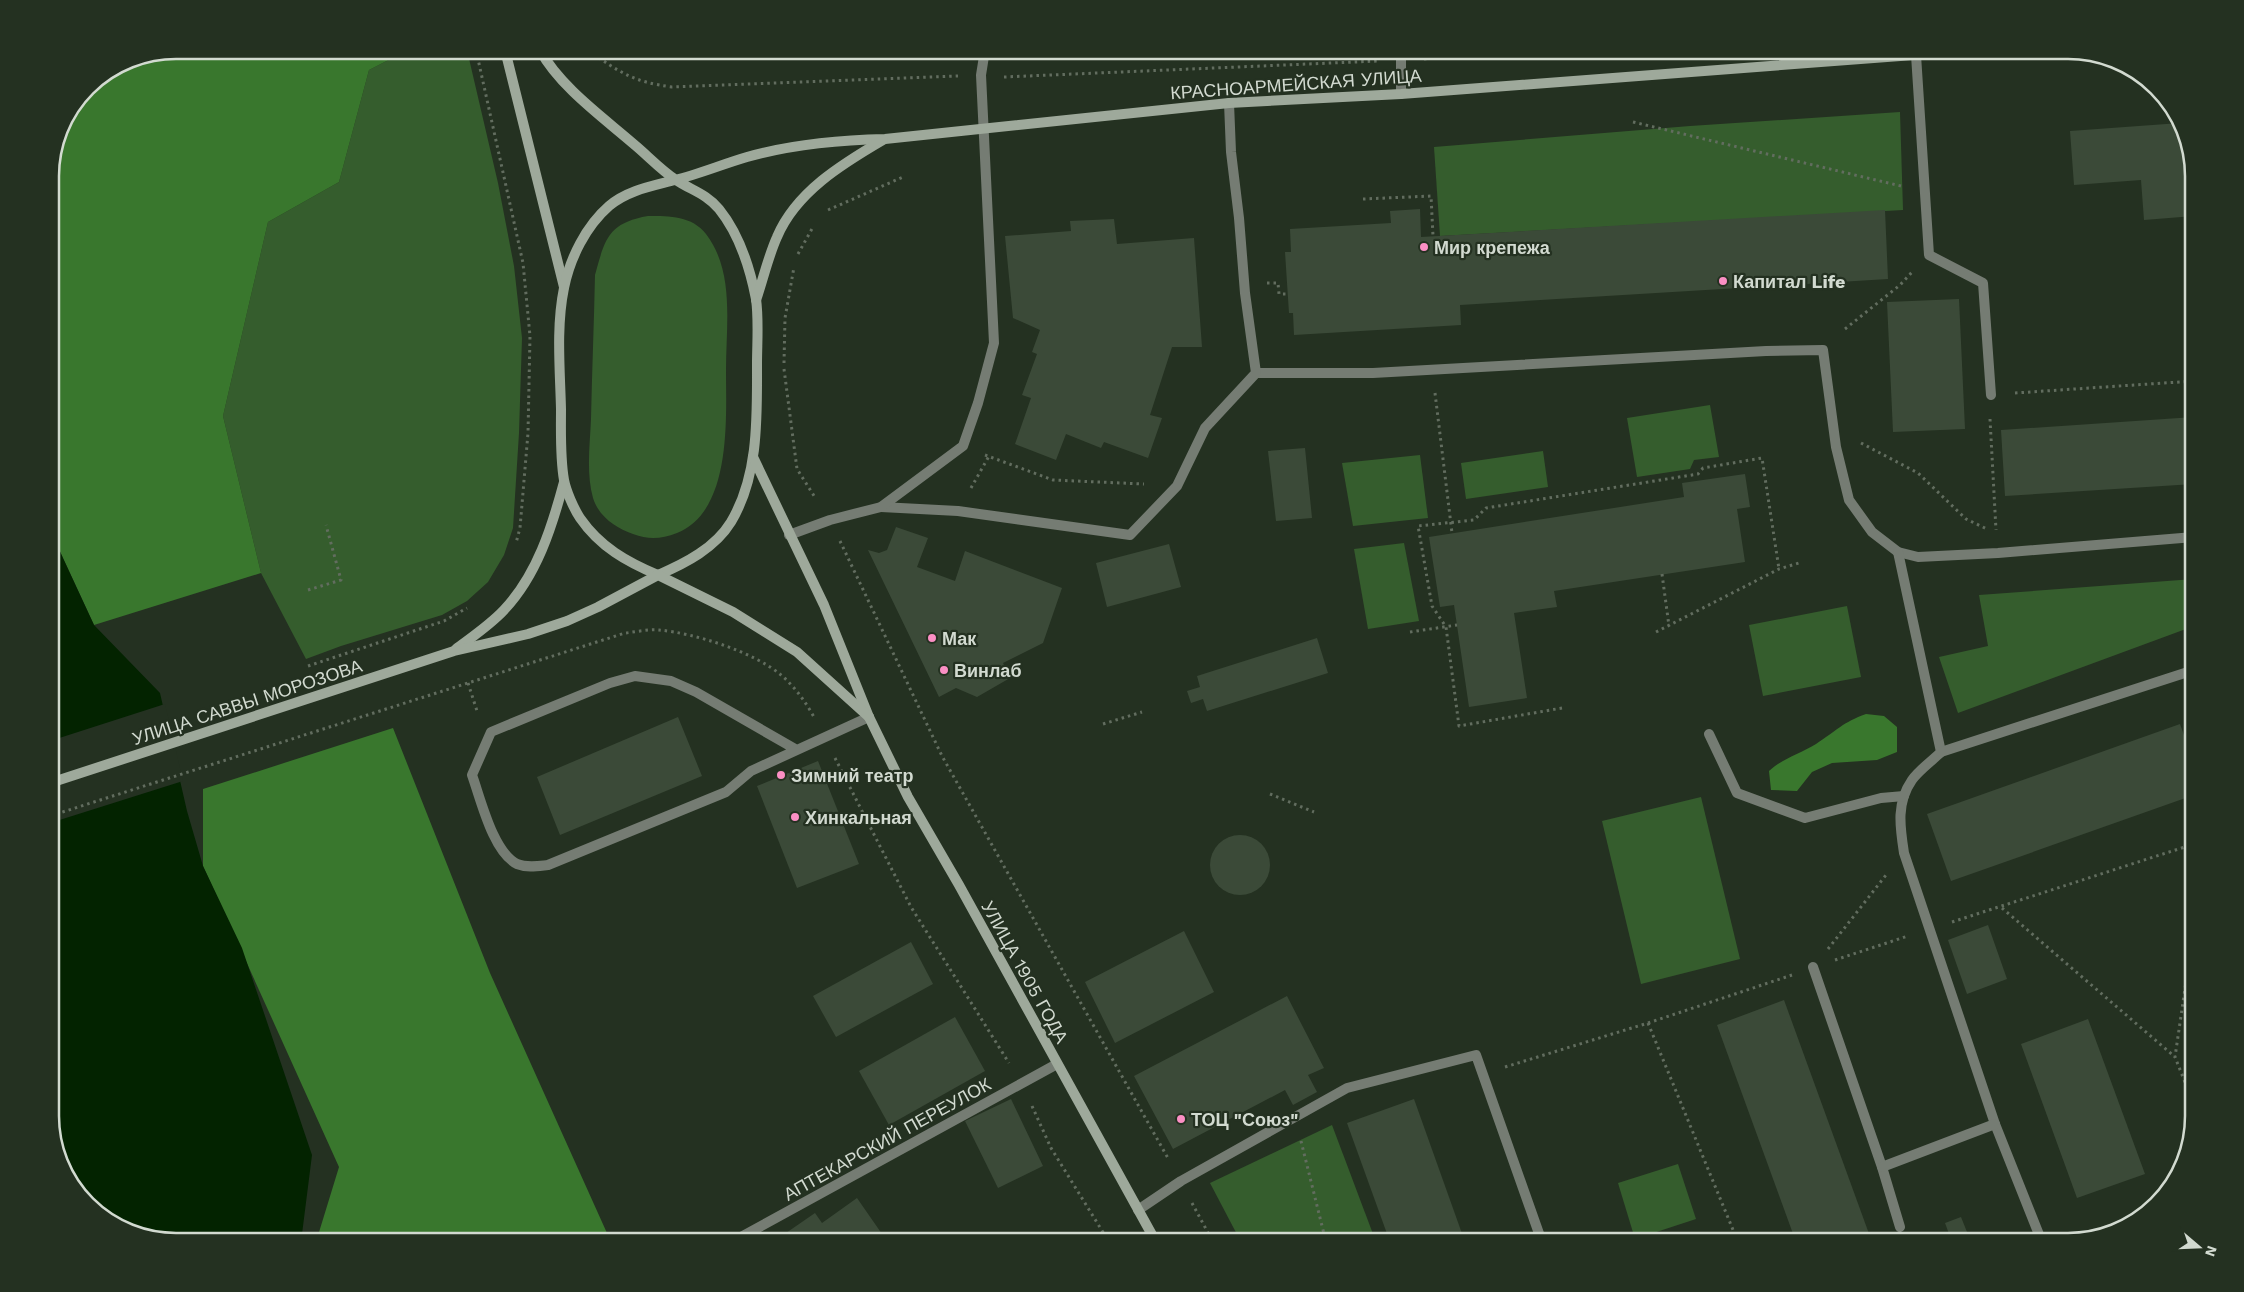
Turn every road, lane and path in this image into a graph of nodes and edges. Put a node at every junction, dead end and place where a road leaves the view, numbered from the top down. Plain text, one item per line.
1 (478, 59) edge
2 (507, 59) edge
3 (544, 59) edge
4 (601, 59) edge
5 (984, 59) edge
6 (1330, 59) edge
7 (1401, 59) edge
8 (1863, 59) edge
9 (1916, 59) edge
10 (981, 75) junction
11 (1400, 94) junction
12 (1229, 103) junction
13 (1633, 122) dead end
14 (984, 128) junction
15 (885, 139) junction
16 (903, 177) dead end
17 (676, 180) junction
18 (1923, 192) junction
19 (1363, 200) dead end
20 (821, 213) dead end
21 (817, 221) dead end
22 (1433, 236) dead end
23 (1928, 255) junction
24 (1278, 283) dead end
25 (564, 287) junction
26 (1288, 294) dead end
27 (756, 301) junction
28 (1845, 329) dead end
29 (1432, 370) junction
30 (1256, 373) junction
31 (2185, 382) edge
32 (1990, 395) junction
33 (1856, 440) dead end
34 (963, 446) junction
35 (989, 456) junction
36 (753, 457) junction
37 (564, 482) junction
38 (1177, 486) junction
39 (881, 507) junction
40 (958, 511) junction
41 (830, 520) junction
42 (1450, 522) junction
43 (326, 524) dead end
44 (1452, 533) dead end
45 (789, 536) junction
46 (2185, 538) edge
47 (514, 551) dead end
48 (1898, 552) junction
49 (1799, 563) dead end
50 (1779, 569) junction
51 (1662, 574) dead end
52 (658, 575) junction
53 (308, 590) dead end
54 (474, 604) dead end
55 (1457, 625) dead end
56 (1668, 626) junction
57 (1446, 627) junction
58 (1410, 632) dead end
59 (1656, 632) dead end
60 (454, 651) junction
61 (308, 666) dead end
62 (2185, 673) edge
63 (1562, 708) dead end
64 (477, 711) dead end
65 (1142, 712) dead end
66 (869, 717) junction
67 (1103, 724) dead end
68 (1709, 734) dead end
69 (797, 750) junction
70 (1941, 752) junction
71 (59, 780) edge
72 (1270, 794) dead end
73 (854, 796) dead end
74 (1904, 796) junction
75 (1314, 812) dead end
76 (59, 813) edge
77 (1904, 853) junction
78 (2002, 908) dead end
79 (1814, 967) joint
80 (2185, 989) edge
81 (1648, 1023) dead end
82 (2175, 1057) junction
83 (1057, 1064) junction
84 (2185, 1082) edge
85 (1022, 1084) junction
86 (1296, 1118) junction
87 (1995, 1124) junction
88 (1882, 1167) junction
89 (1181, 1181) junction
90 (1138, 1210) junction
91 (1900, 1227) dead end
92 (749, 1233) edge
93 (1103, 1233) edge
94 (1151, 1233) edge
95 (1208, 1233) edge
96 (1324, 1233) edge
97 (1539, 1233) edge
98 (1734, 1233) edge
99 (2038, 1233) edge

1 - 47 path
2 - 25 street
3 - 17 street
4 - 10 path
5 - 10 lane
6 - 10 path
7 - 11 lane
8 - 11 street, КРАСНОАРМЕЙСКАЯ УЛИЦА
9 - 18 lane
10 - 14 lane
11 - 12 street, КРАСНОАРМЕЙСКАЯ УЛИЦА
12 - 14 street, КРАСНОАРМЕЙСКАЯ УЛИЦА
12 - 30 lane
13 - 18 path
14 - 15 street, КРАСНОАРМЕЙСКАЯ УЛИЦА
14 - 34 lane
15 - 17 street, КРАСНОАРМЕЙСКАЯ УЛИЦА
15 - 27 street
16 - 20 path
17 - 25 street, КРАСНОАРМЕЙСКАЯ УЛИЦА
17 - 27 street
18 - 23 lane
19 - 22 path
21 - 41 path
23 - 28 path
23 - 32 lane
24 - 26 path
25 - 37 street
27 - 36 street, УЛИЦА САВВЫ МОРОЗОВА
29 - 30 lane
29 - 42 path
29 - 48 lane
30 - 38 lane
31 - 32 path
32 - 33 path
34 - 35 path
34 - 39 lane
35 - 38 path
35 - 40 path
36 - 45 street, УЛИЦА 1905 ГОДА
36 - 52 street, УЛИЦА САВВЫ МОРОЗОВА
37 - 52 street
37 - 60 street, УЛИЦА САВВЫ МОРОЗОВА
38 - 40 lane
39 - 40 lane
39 - 41 lane
41 - 45 lane
41 - 89 path
42 - 44 path
42 - 50 path
42 - 57 path
43 - 53 path
45 - 66 street, УЛИЦА 1905 ГОДА
46 - 48 lane
48 - 70 lane
49 - 50 path
50 - 56 path
51 - 56 path
52 - 60 street, УЛИЦА САВВЫ МОРОЗОВА
52 - 66 street
54 - 61 path
55 - 57 path
56 - 59 path
57 - 58 path
57 - 63 path
60 - 71 street, УЛИЦА САВВЫ МОРОЗОВА
62 - 70 lane
64 - 76 path
65 - 67 path
66 - 69 lane
66 - 83 street, УЛИЦА 1905 ГОДА
68 - 74 lane
69 - 69 lane
70 - 74 lane
72 - 75 path
73 - 85 path
74 - 77 lane
77 - 79 path
77 - 87 lane
78 - 82 path
79 - 88 lane
80 - 82 path
81 - 98 path
82 - 84 path
83 - 85 lane, АПТЕКАРСКИЙ ПЕРЕУЛОК
83 - 90 street, УЛИЦА 1905 ГОДА
85 - 92 lane, АПТЕКАРСКИЙ ПЕРЕУЛОК
85 - 93 path
86 - 89 lane
86 - 96 path
86 - 97 lane
87 - 88 lane
87 - 99 lane
88 - 91 lane
89 - 90 lane
89 - 95 path
90 - 94 street, УЛИЦА 1905 ГОДА

